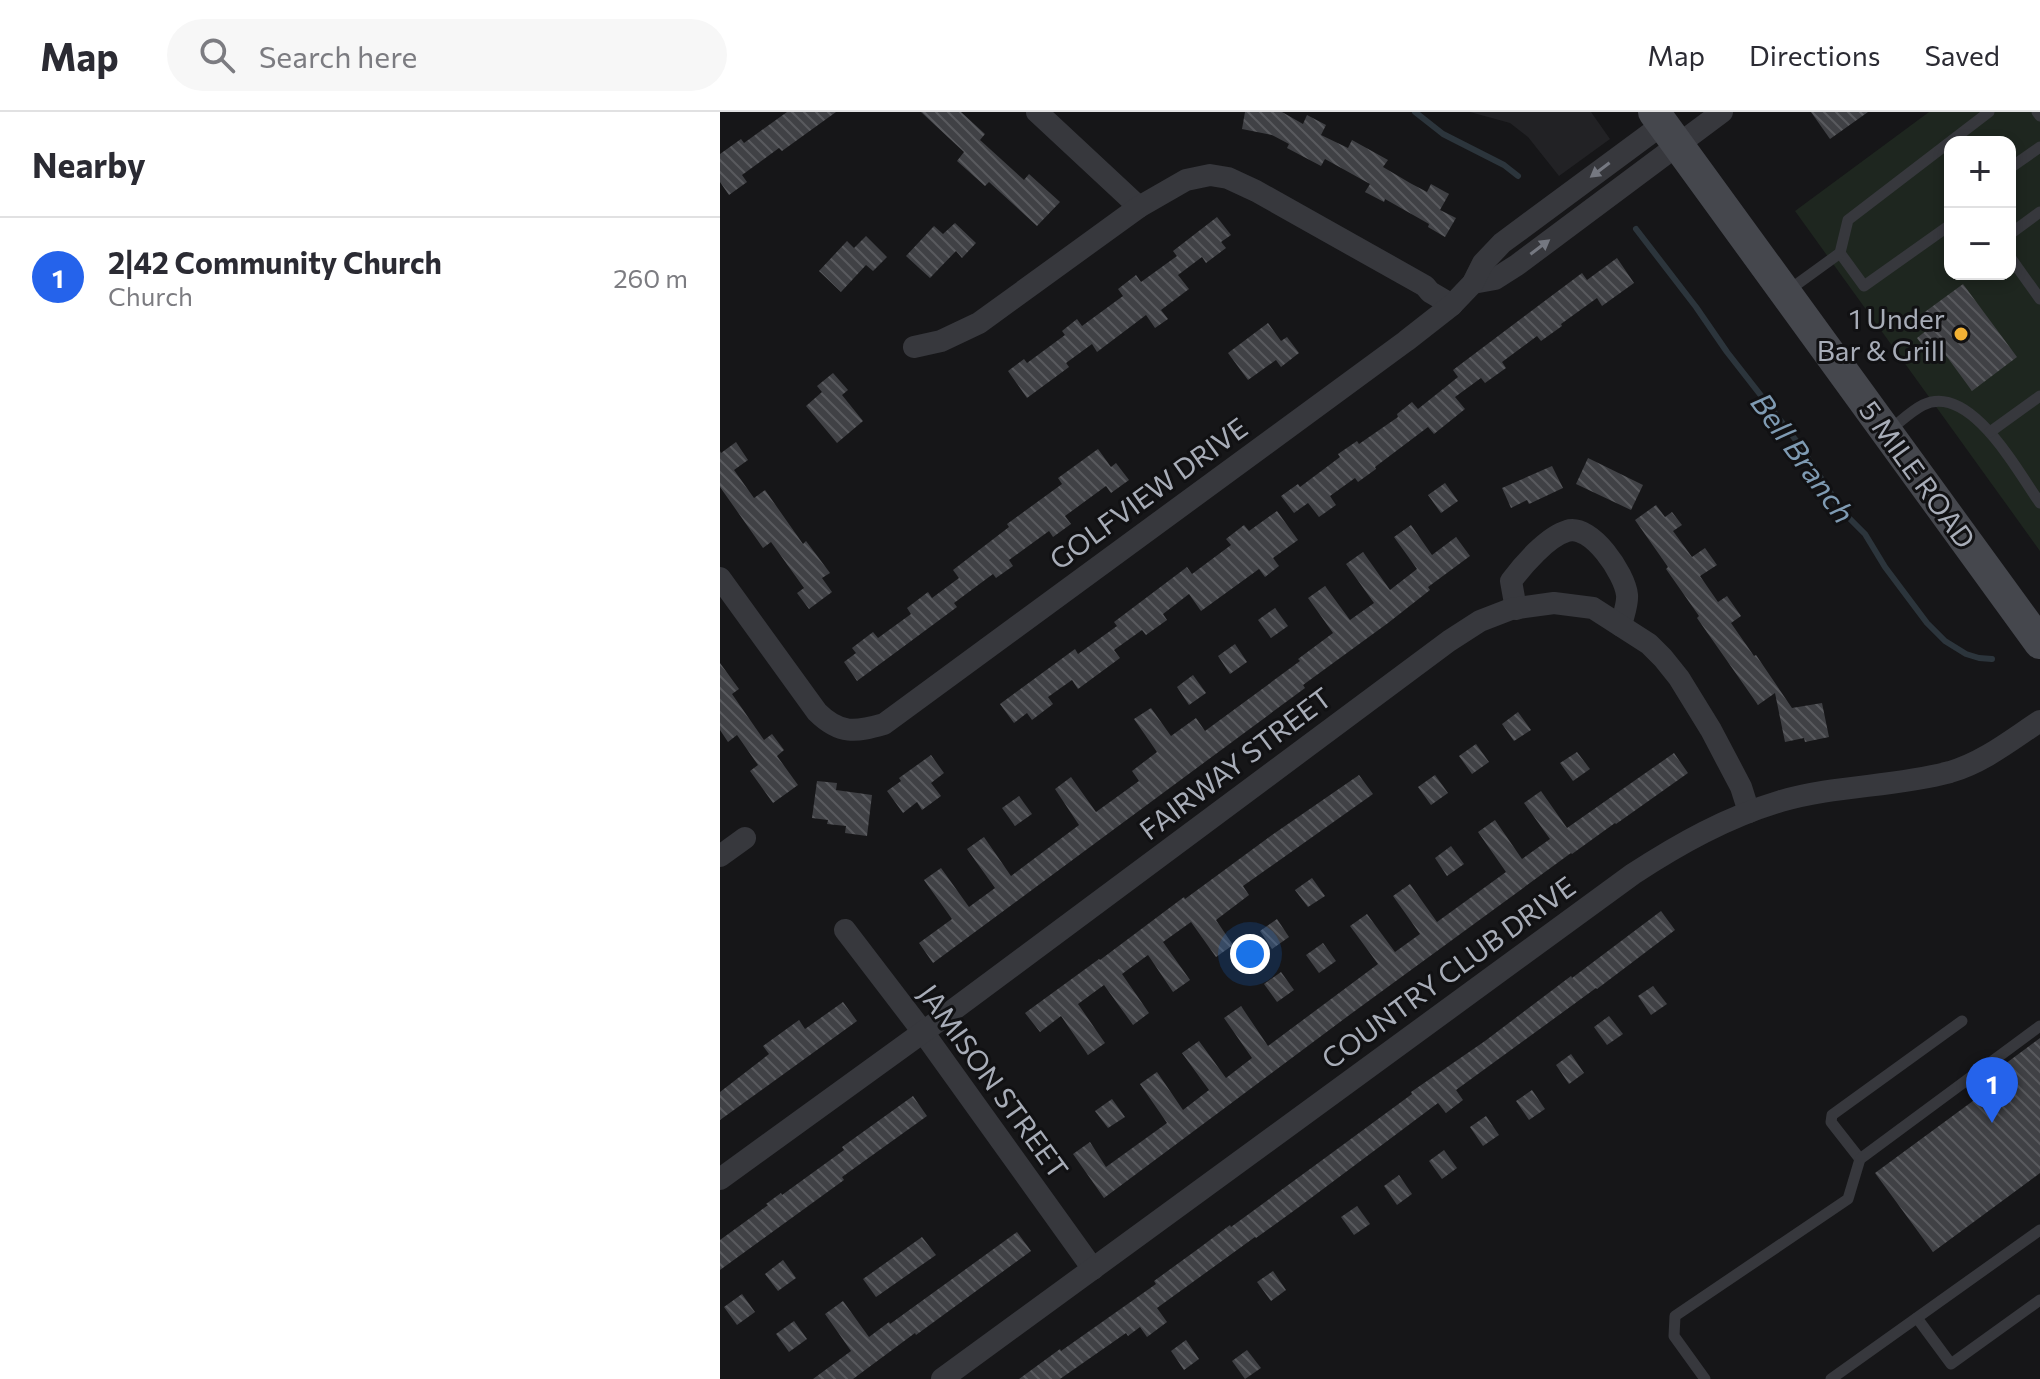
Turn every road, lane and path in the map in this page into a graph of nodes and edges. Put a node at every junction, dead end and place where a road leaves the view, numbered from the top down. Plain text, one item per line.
1 (1037, 112) edge
2 (1722, 112) edge
3 (1989, 112) edge
4 (1664, 122) edge
5 (2040, 147) edge
6 (2016, 164) edge
7 (1139, 207) junction
8 (2040, 212) edge
9 (1944, 229) edge
10 (2016, 230) edge
11 (1840, 253) junction
12 (2016, 263) edge
13 (2035, 281) edge
14 (1786, 292) junction
15 (2040, 299) edge
16 (1452, 305) junction
17 (914, 347) dead end
18 (2040, 396) edge
19 (1887, 432) junction
20 (1990, 432) junction
21 (2040, 503) edge
22 (720, 578) edge
23 (1516, 609) junction
24 (1621, 626) junction
25 (2040, 643) edge
26 (2040, 721) edge
27 (1749, 812) junction
28 (745, 838) dead end
29 (720, 856) edge
30 (845, 930) dead end
31 (1962, 1021) dead end
32 (2040, 1026) edge
33 (923, 1032) junction
34 (1860, 1159) junction
35 (720, 1179) edge
36 (2040, 1230) edge
37 (1093, 1269) junction
38 (2040, 1300) edge
39 (1917, 1318) junction
40 (942, 1379) edge
41 (1705, 1379) edge
42 (1831, 1379) edge

1 - 7 street
2 - 4 street, GOLFVIEW DRIVE
3 - 11 lane
4 - 14 main road, 5 MILE ROAD
4 - 16 street, GOLFVIEW DRIVE
5 - 6 lane
7 - 16 street
7 - 17 street
8 - 10 lane
9 - 11 lane
11 - 14 lane
12 - 13 lane
13 - 15 lane
14 - 19 main road, 5 MILE ROAD
16 - 22 street, GOLFVIEW DRIVE
18 - 20 lane
19 - 20 lane
19 - 25 main road, 5 MILE ROAD
20 - 21 lane
23 - 24 street, FAIRWAY STREET
23 - 24 street
23 - 33 street, FAIRWAY STREET
24 - 27 street, FAIRWAY STREET
26 - 27 street, COUNTRY CLUB DRIVE
27 - 37 street, COUNTRY CLUB DRIVE
28 - 29 street
30 - 33 street, JAMISON STREET
31 - 34 lane
32 - 34 lane
33 - 35 street, FAIRWAY STREET
33 - 37 street, JAMISON STREET
34 - 41 lane
36 - 39 lane
37 - 40 street, COUNTRY CLUB DRIVE
38 - 39 lane
39 - 42 lane

